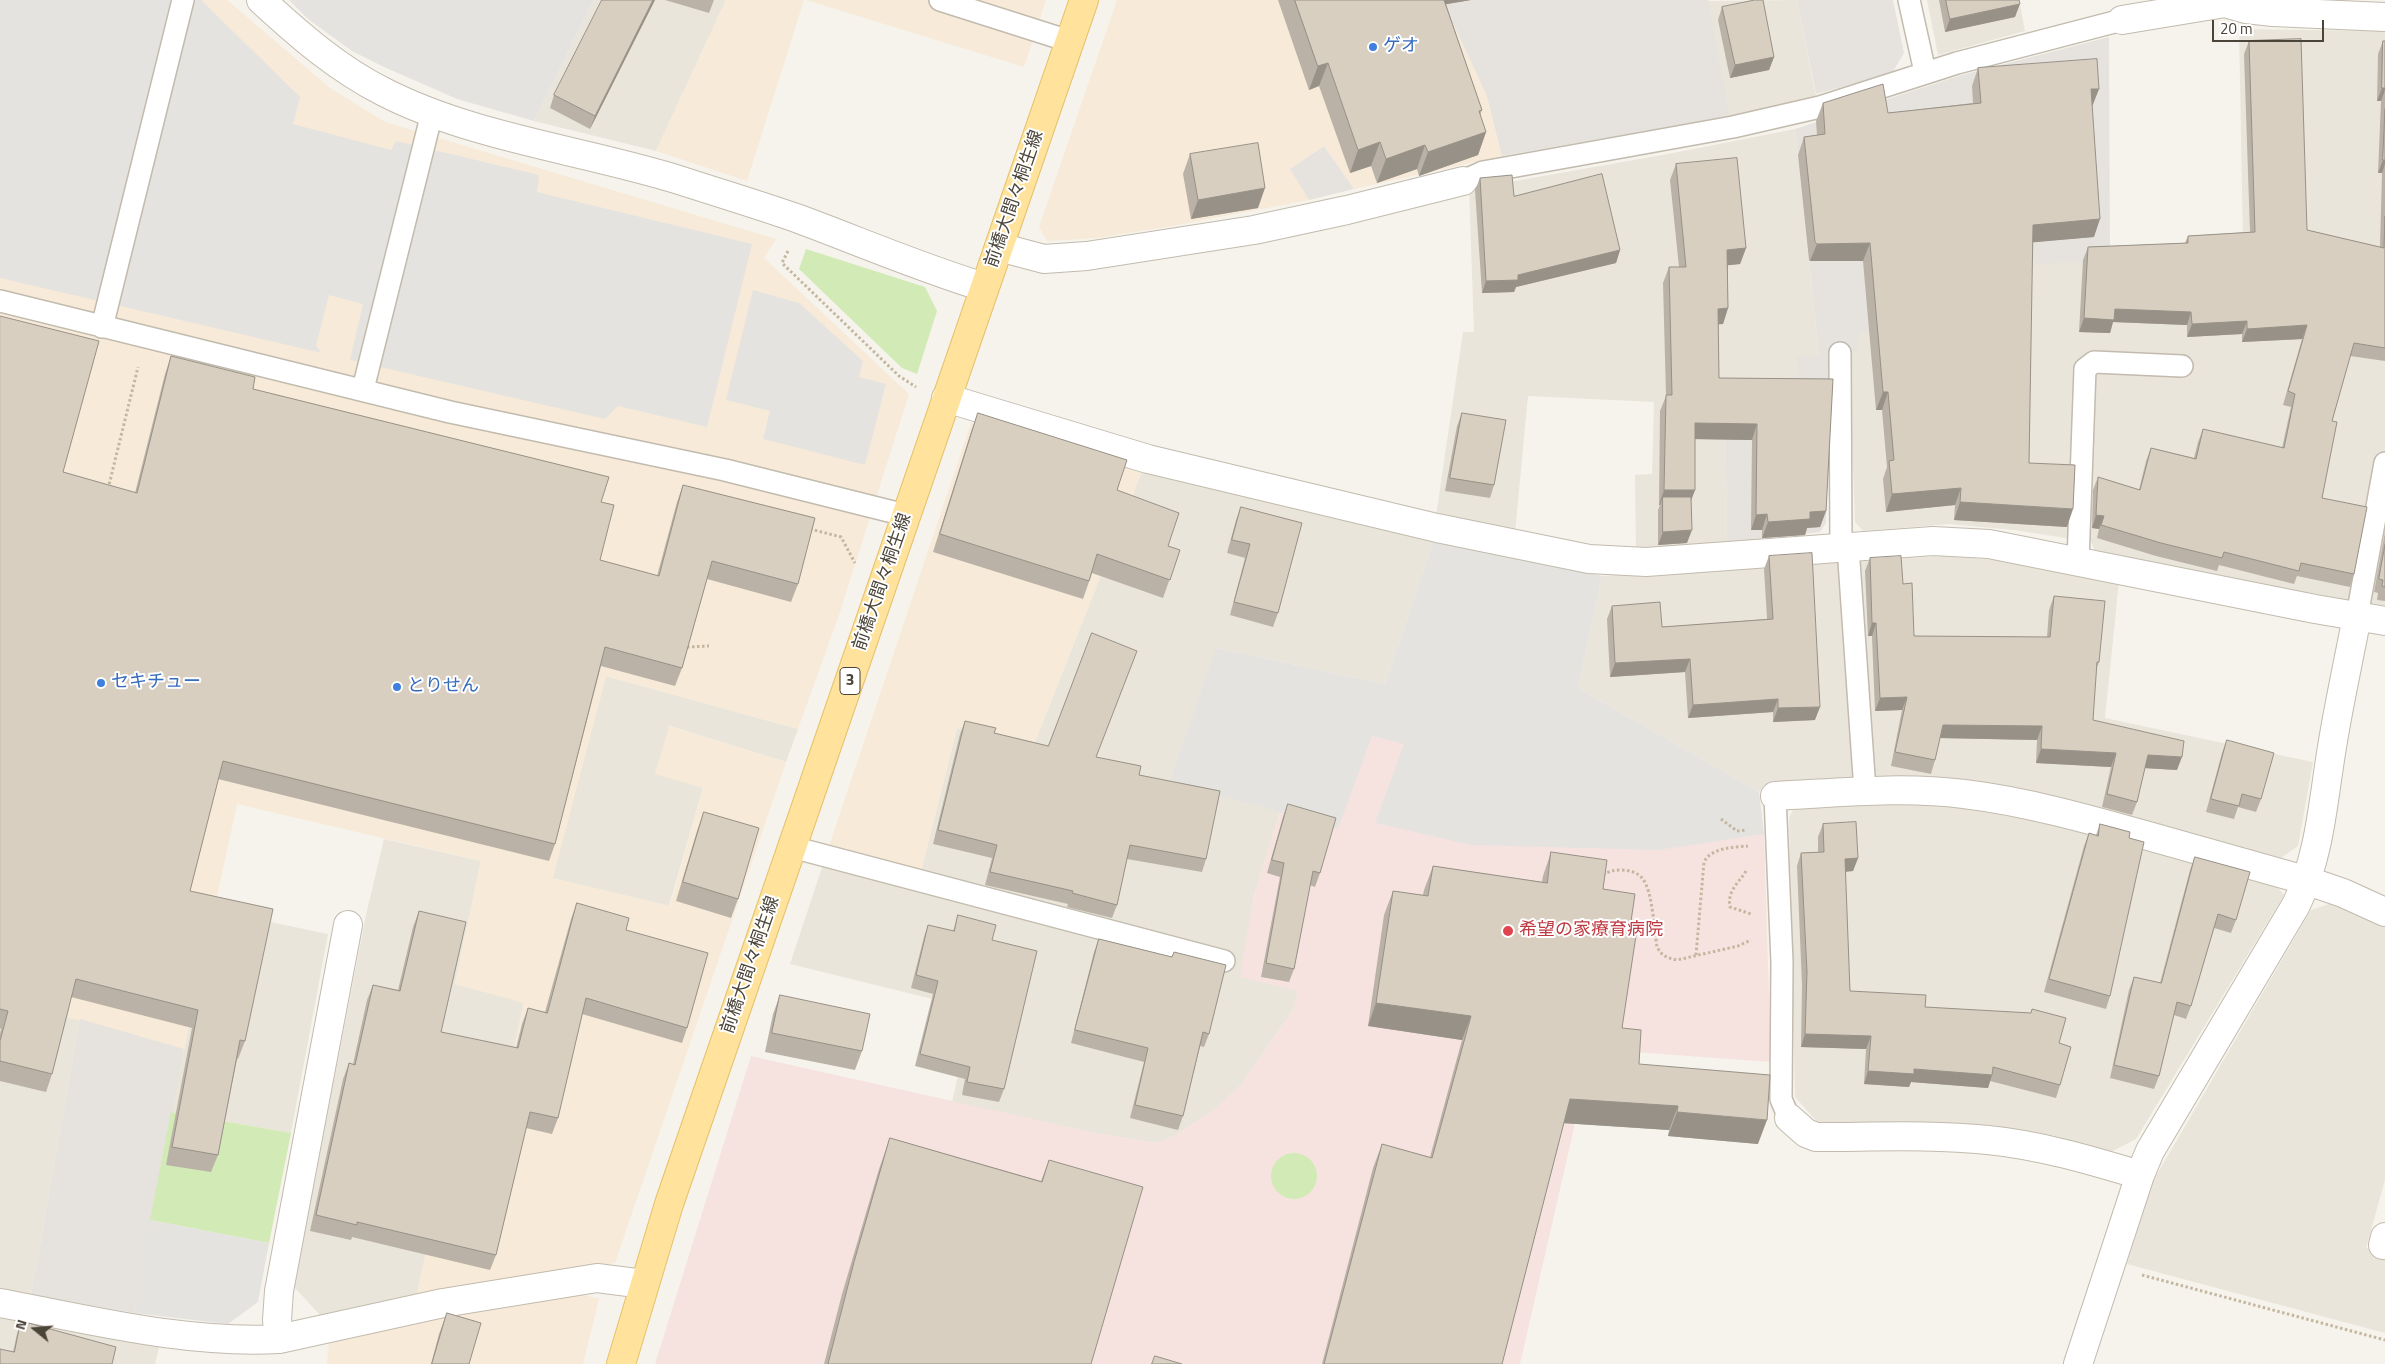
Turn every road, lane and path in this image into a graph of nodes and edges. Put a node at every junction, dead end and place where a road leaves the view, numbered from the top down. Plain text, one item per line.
1 (183, 0) edge
2 (261, 0) edge
3 (940, 0) edge
4 (1084, 0) edge
5 (1910, 0) edge
6 (2225, 2) edge
7 (2385, 17) edge
8 (2122, 20) joint
9 (1070, 41) junction
10 (1926, 72) junction
11 (432, 113) junction
12 (1463, 181) joint
13 (800, 220) junction
14 (999, 247) junction
15 (984, 287) junction
16 (0, 301) edge
17 (102, 327) junction
18 (1840, 353) dead end
19 (140, 359) dead end
20 (2182, 366) dead end
21 (363, 390) junction
22 (946, 398) junction
23 (2385, 463) edge
24 (107, 494) edge
25 (906, 515) junction
26 (803, 527) edge
27 (1844, 547) junction
28 (2078, 561) junction
29 (863, 569) dead end
30 (2357, 616) junction
31 (2385, 621) edge
32 (708, 646) dead end
33 (687, 647) edge
34 (1865, 791) junction
35 (1775, 796) joint
36 (792, 847) junction
37 (1751, 852) dead end
38 (1749, 866) dead end
39 (1597, 880) edge
40 (2308, 881) junction
41 (2385, 912) edge
42 (1752, 915) dead end
43 (348, 926) dead end
44 (1756, 931) dead end
45 (1696, 955) junction
46 (1224, 962) edge
47 (1789, 1118) joint
48 (2140, 1175) junction
49 (2109, 1267) junction
50 (644, 1284) junction
51 (0, 1303) edge
52 (279, 1339) junction
53 (2385, 1340) edge
54 (621, 1364) edge
55 (2078, 1364) edge

1 - 17 lane
2 - 11 street
3 - 9 lane
4 - 9 main road, 前橋大間々桐生線 / 3
5 - 10 lane
6 - 7 street
6 - 8 street
8 - 10 lane
9 - 14 main road, 前橋大間々桐生線 / 3
10 - 12 lane
11 - 13 street
11 - 21 lane
12 - 14 street
13 - 15 street
13 - 22 path
14 - 15 main road, 前橋大間々桐生線 / 3
15 - 22 main road, 前橋大間々桐生線 / 3
16 - 17 lane
17 - 21 lane
18 - 27 lane
19 - 24 path
20 - 28 lane
21 - 25 lane
22 - 25 main road, 前橋大間々桐生線 / 3
22 - 27 street
23 - 30 lane
25 - 36 main road, 前橋大間々桐生線 / 3
26 - 29 path
27 - 28 street
27 - 34 lane
28 - 30 street
30 - 31 street
30 - 40 street
32 - 33 path
34 - 35 street
34 - 40 street
35 - 47 lane
36 - 46 lane
36 - 50 main road, 前橋大間々桐生線 / 3
37 - 45 path
38 - 42 path
39 - 45 path
40 - 41 street
40 - 48 street
43 - 52 street
44 - 45 path
47 - 48 street
48 - 49 street
49 - 53 path
49 - 55 street
50 - 52 street
50 - 54 main road, 前橋大間々桐生線 / 3
51 - 52 street

